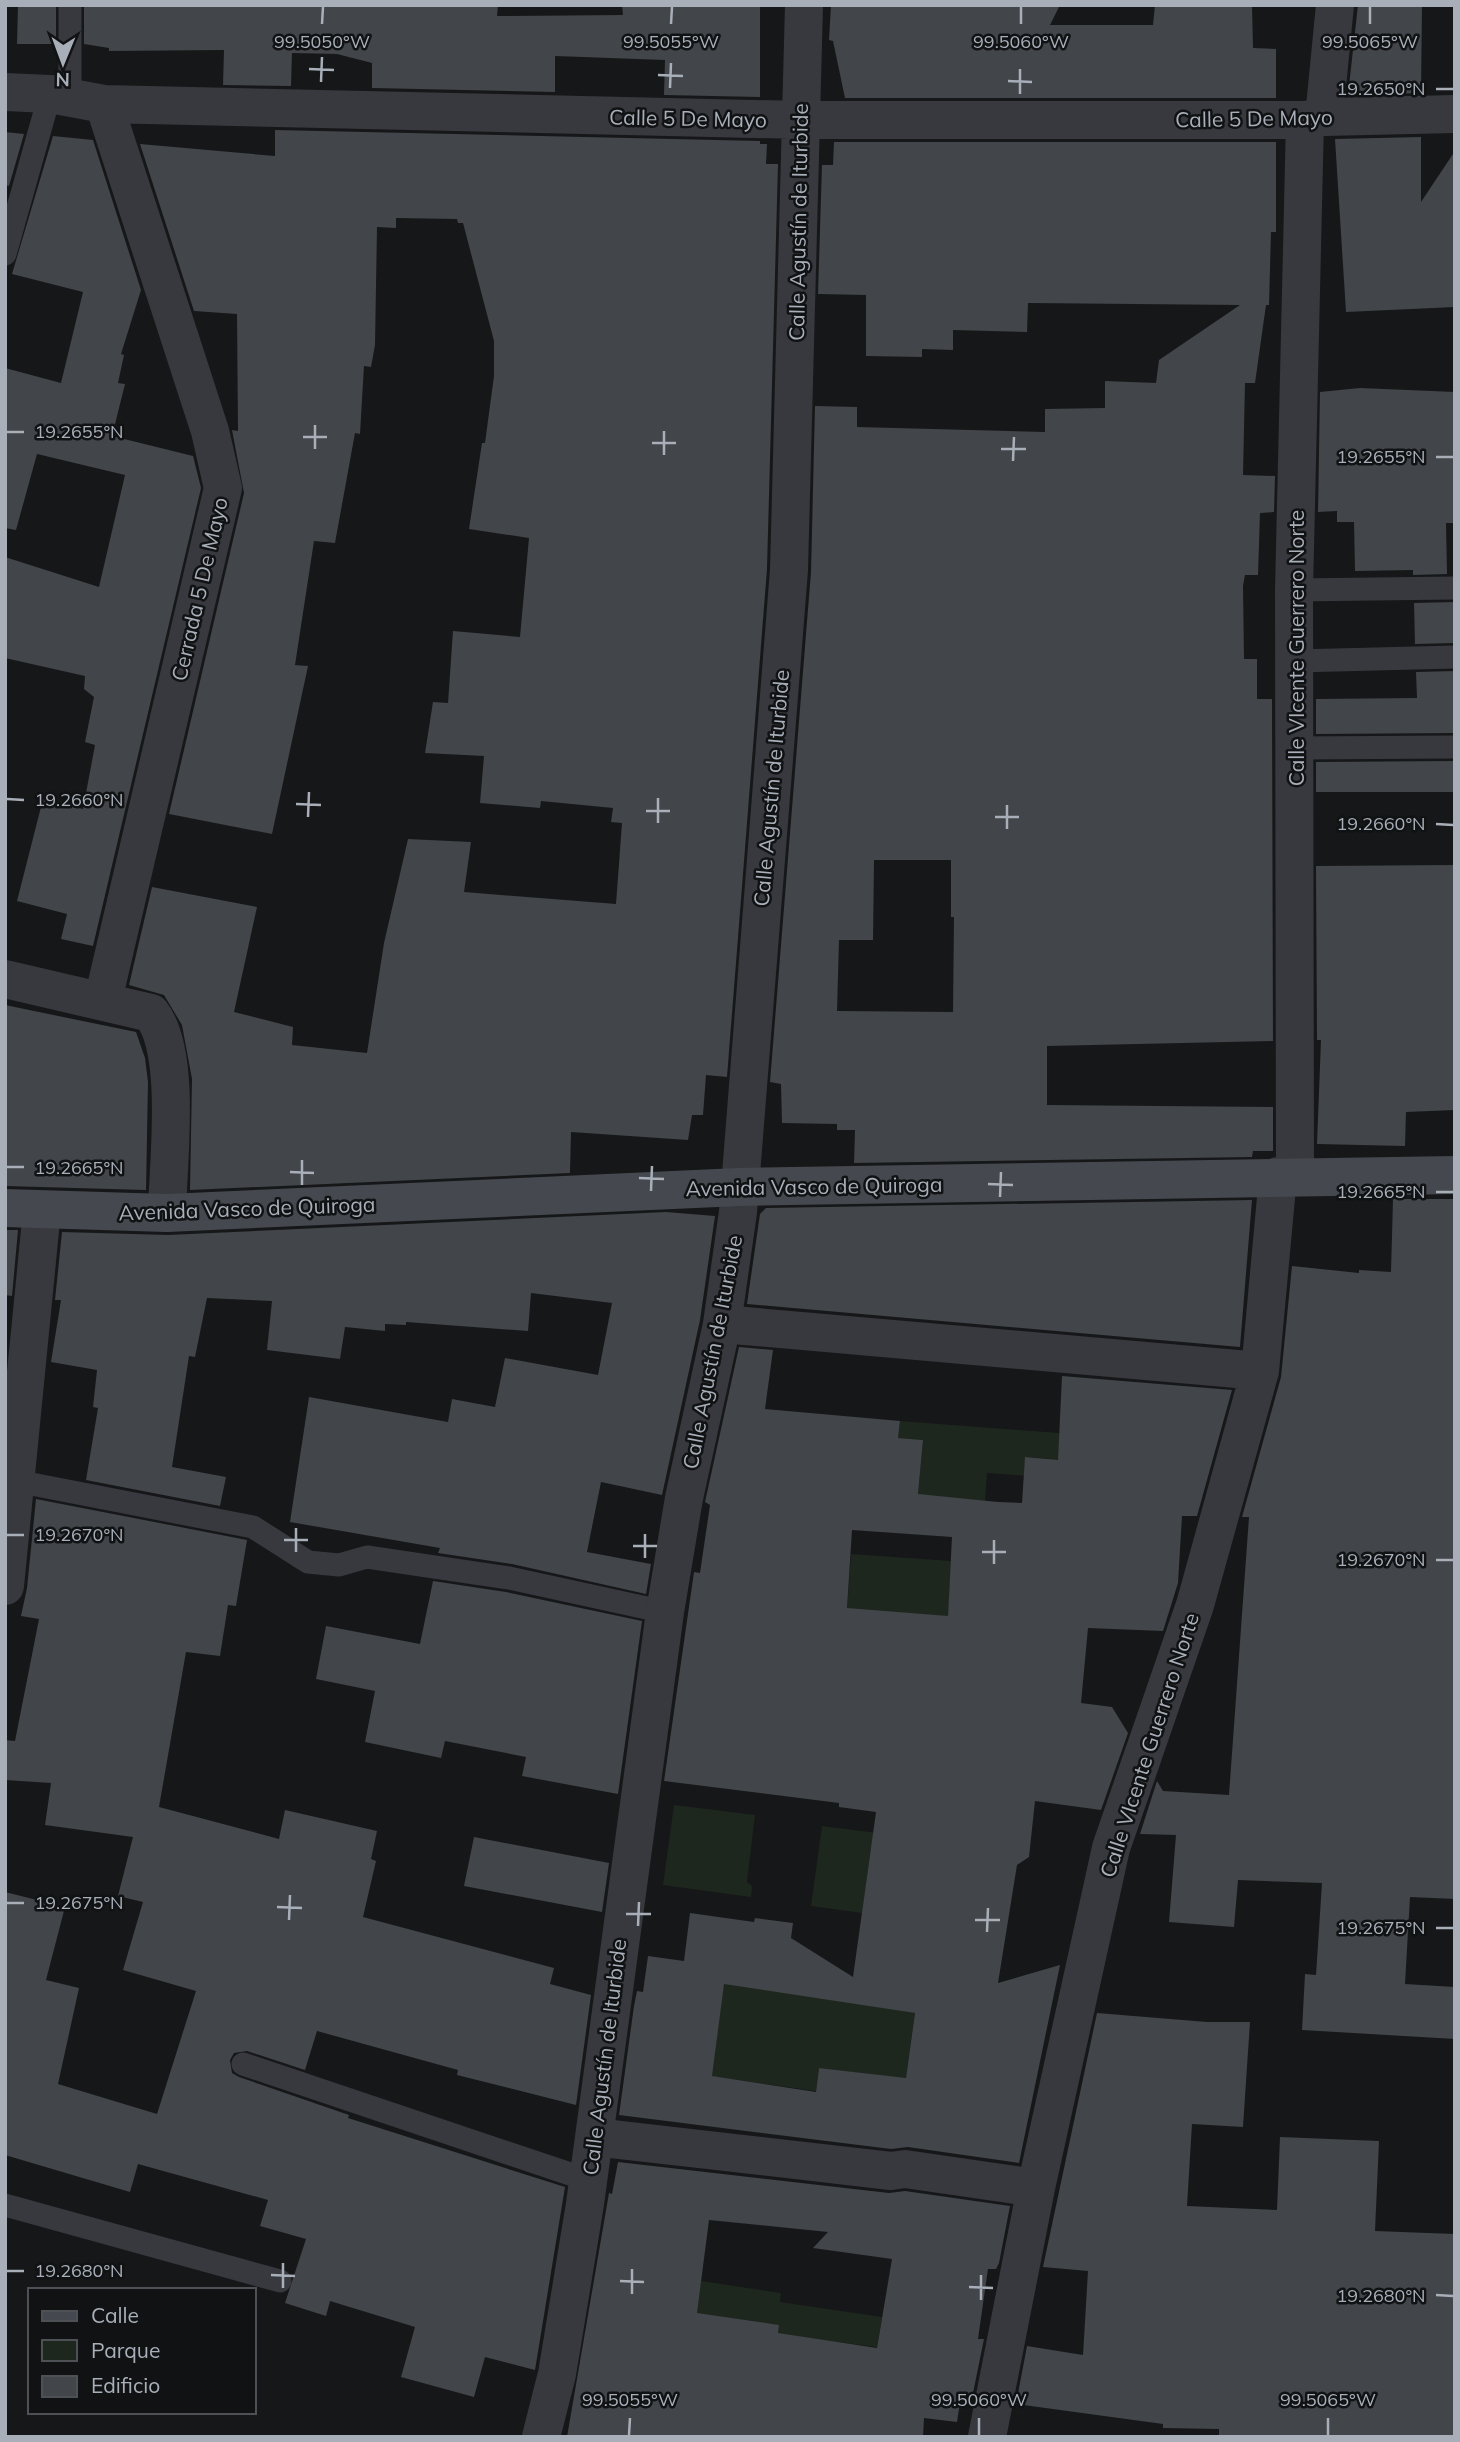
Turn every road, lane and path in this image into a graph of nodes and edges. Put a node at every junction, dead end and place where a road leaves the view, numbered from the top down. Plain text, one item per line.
1 (70, 5) edge
2 (804, 5) edge
3 (1335, 5) edge
4 (5, 92) edge
5 (75, 99) junction
6 (1455, 114) edge
7 (1315, 119) junction
8 (801, 120) junction
9 (5, 254) edge
10 (1455, 587) edge
11 (1294, 590) junction
12 (1455, 657) edge
13 (1295, 662) junction
14 (1455, 747) edge
15 (1296, 748) junction
16 (5, 979) edge
17 (103, 1000) junction
18 (1455, 1175) edge
19 (1287, 1176) junction
20 (739, 1186) junction
21 (23, 1209) edge
22 (167, 1213) junction
23 (722, 1324) junction
24 (1260, 1371) junction
25 (16, 1481) junction
26 (5, 1586) edge
27 (665, 1612) junction
28 (243, 2064) dead end
29 (594, 2137) junction
30 (589, 2180) junction
31 (1036, 2188) junction
32 (5, 2205) edge
33 (280, 2281) dead end
34 (541, 2437) edge
35 (987, 2437) edge

1 - 5 lane
2 - 8 street, Calle Agustín de Iturbide
3 - 7 street, Calle VIcente Guerrero Norte
4 - 5 street, Calle 5 De Mayo
5 - 8 street, Calle 5 De Mayo
5 - 9 lane
5 - 17 street, Cerrada 5 De Mayo
6 - 7 street, Calle 5 De Mayo
7 - 8 street, Calle 5 De Mayo
7 - 11 street, Calle VIcente Guerrero Norte
8 - 20 street, Calle Agustín de Iturbide
10 - 11 lane
11 - 13 street, Calle VIcente Guerrero Norte
12 - 13 lane
13 - 15 street, Calle VIcente Guerrero Norte
14 - 15 lane
15 - 19 street, Calle VIcente Guerrero Norte
16 - 17 street
17 - 22 street
18 - 19 street, Avenida Vasco de Quiroga
19 - 20 street, Avenida Vasco de Quiroga
19 - 24 street, Calle VIcente Guerrero Norte
20 - 22 street, Avenida Vasco de Quiroga
20 - 23 street, Calle Agustín de Iturbide
21 - 22 street, Avenida Vasco de Quiroga
21 - 25 street
23 - 24 street
23 - 27 street, Calle Agustín de Iturbide
24 - 31 street, Calle VIcente Guerrero Norte
25 - 26 street
25 - 27 lane
27 - 29 street, Calle Agustín de Iturbide
28 - 30 lane
29 - 30 street, Calle Agustín de Iturbide
29 - 31 street
30 - 34 street, Calle Agustín de Iturbide
31 - 35 street, Calle VIcente Guerrero Norte
32 - 33 lane

